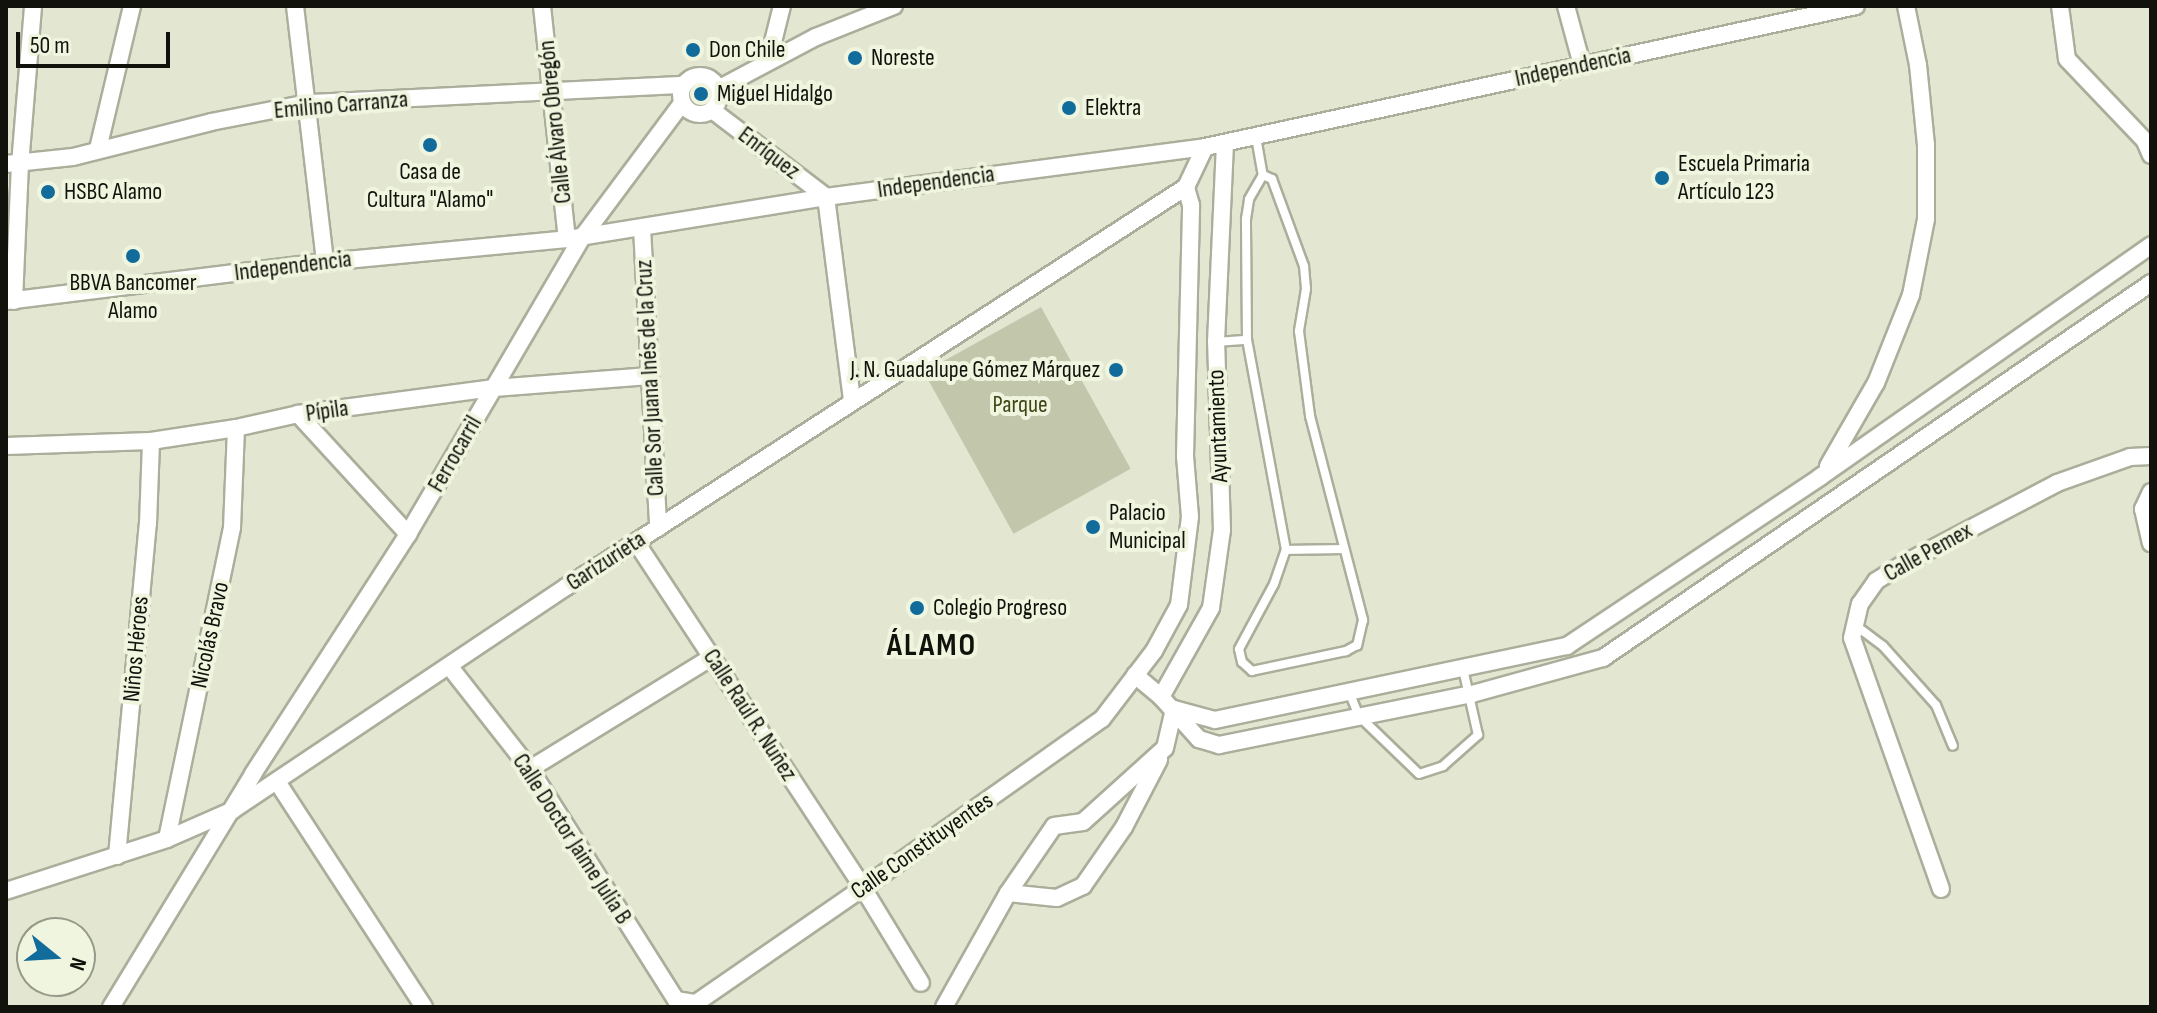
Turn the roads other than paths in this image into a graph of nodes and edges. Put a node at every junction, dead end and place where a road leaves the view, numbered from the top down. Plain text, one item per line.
1 (33, 6) edge
2 (132, 6) edge
3 (295, 6) edge
4 (542, 6) edge
5 (782, 6) edge
6 (894, 6) edge
7 (1566, 6) edge
8 (1856, 6) edge
9 (1906, 6) edge
10 (2060, 6) edge
11 (1827, 9) edge
12 (768, 62) junction
13 (1582, 65) junction
14 (682, 85) junction
15 (718, 89) junction
16 (554, 93) junction
17 (309, 103) junction
18 (682, 103) junction
19 (712, 110) junction
20 (1256, 136) junction
21 (1225, 143) junction
22 (1205, 147) junction
23 (98, 149) junction
24 (2151, 155) edge
25 (13, 164) edge
26 (1263, 175) junction
27 (1186, 187) junction
28 (826, 197) junction
29 (642, 228) junction
30 (575, 237) junction
31 (2151, 245) edge
32 (325, 262) junction
33 (2151, 283) edge
34 (10, 301) edge
35 (1247, 340) junction
36 (1216, 342) junction
37 (650, 376) junction
38 (494, 388) junction
39 (852, 400) junction
40 (298, 414) junction
41 (236, 428) junction
42 (151, 441) junction
43 (6, 446) edge
44 (2151, 456) edge
45 (1820, 477) junction
46 (2151, 492) edge
47 (658, 528) junction
48 (408, 534) junction
49 (636, 542) junction
50 (2151, 543) edge
51 (1341, 549) junction
52 (1286, 550) junction
53 (1855, 624) junction
54 (712, 657) junction
55 (450, 667) junction
56 (1463, 669) junction
57 (1135, 675) junction
58 (1350, 694) junction
59 (1472, 694) junction
60 (1161, 697) junction
61 (1174, 709) junction
62 (1359, 716) junction
63 (1953, 746) dead end
64 (1165, 748) junction
65 (530, 769) junction
66 (278, 783) junction
67 (233, 810) junction
68 (167, 839) junction
69 (117, 856) junction
70 (863, 888) junction
71 (1941, 889) dead end
72 (6, 891) edge
73 (1008, 893) junction
74 (921, 983) dead end
75 (696, 1003) joint
76 (111, 1007) edge
77 (424, 1007) edge
78 (944, 1007) edge

1 - 25 street
2 - 23 street
3 - 17 street
4 - 16 street, Calle Álvaro Obregón
5 - 12 street
6 - 12 street
7 - 13 street
8 - 11 street, Independencia
9 - 45 street
10 - 24 street
11 - 13 street, Independencia
12 - 15 street
13 - 20 street, Independencia
14 - 15 street
14 - 16 street, Emilino Carranza
14 - 18 street
15 - 19 street
16 - 17 street, Emilino Carranza
16 - 30 street, Calle Álvaro Obregón
17 - 23 street, Emilino Carranza
17 - 32 street
18 - 19 street
18 - 30 street, Ferrocarril
19 - 28 street, Enríquez
20 - 21 street, Independencia
20 - 26 lane
21 - 22 street, Independencia
21 - 36 street, Ayuntamiento
22 - 27 street
22 - 28 street, Independencia
23 - 25 street, Emilino Carranza
25 - 34 street
26 - 35 lane
26 - 51 lane
27 - 39 street, Garizurieta
27 - 57 street, Ayuntamiento
28 - 29 street, Independencia
28 - 39 street
29 - 30 street, Independencia
29 - 37 street, Calle Sor Juana Inés de la Cruz
30 - 32 street, Independencia
30 - 38 street, Ferrocarril
31 - 45 street
32 - 34 street, Independencia
33 - 59 street
35 - 36 lane
35 - 52 lane
36 - 60 street, Ayuntamiento
37 - 38 street, Pípila
37 - 47 street, Calle Sor Juana Inés de la Cruz
38 - 40 street, Pípila
38 - 48 street, Ferrocarril
39 - 47 street, Garizurieta
40 - 41 street, Pípila
40 - 48 street
41 - 42 street, Pípila
41 - 68 street, Nicolás Bravo
42 - 43 street, Pípila
42 - 69 street, Niños Héroes
44 - 53 street, Calle Pemex
45 - 56 street
46 - 50 street
47 - 49 street, Garizurieta
48 - 67 street, Ferrocarril
49 - 54 street, Calle Raúl R. Nuñez
49 - 55 street, Garizurieta
51 - 52 lane
51 - 52 lane
53 - 63 lane
53 - 71 street
54 - 65 street
54 - 70 street, Calle Raúl R. Nuñez
55 - 65 street, Calle Doctor Jaime Julia B
55 - 66 street, Garizurieta
56 - 58 street
56 - 59 lane
57 - 60 street
57 - 70 street, Calle Constituyentes
58 - 61 street
58 - 62 lane
59 - 62 street
59 - 62 lane
60 - 61 street
61 - 62 street
61 - 64 street
64 - 73 street
64 - 73 street
65 - 75 street, Calle Doctor Jaime Julia B
66 - 67 street, Garizurieta
66 - 77 street
67 - 68 street, Garizurieta
67 - 76 street, Ferrocarril
68 - 69 street, Garizurieta
69 - 72 street, Garizurieta
70 - 74 street, Calle Raúl R. Nuñez
70 - 75 street, Calle Constituyentes
73 - 78 street

